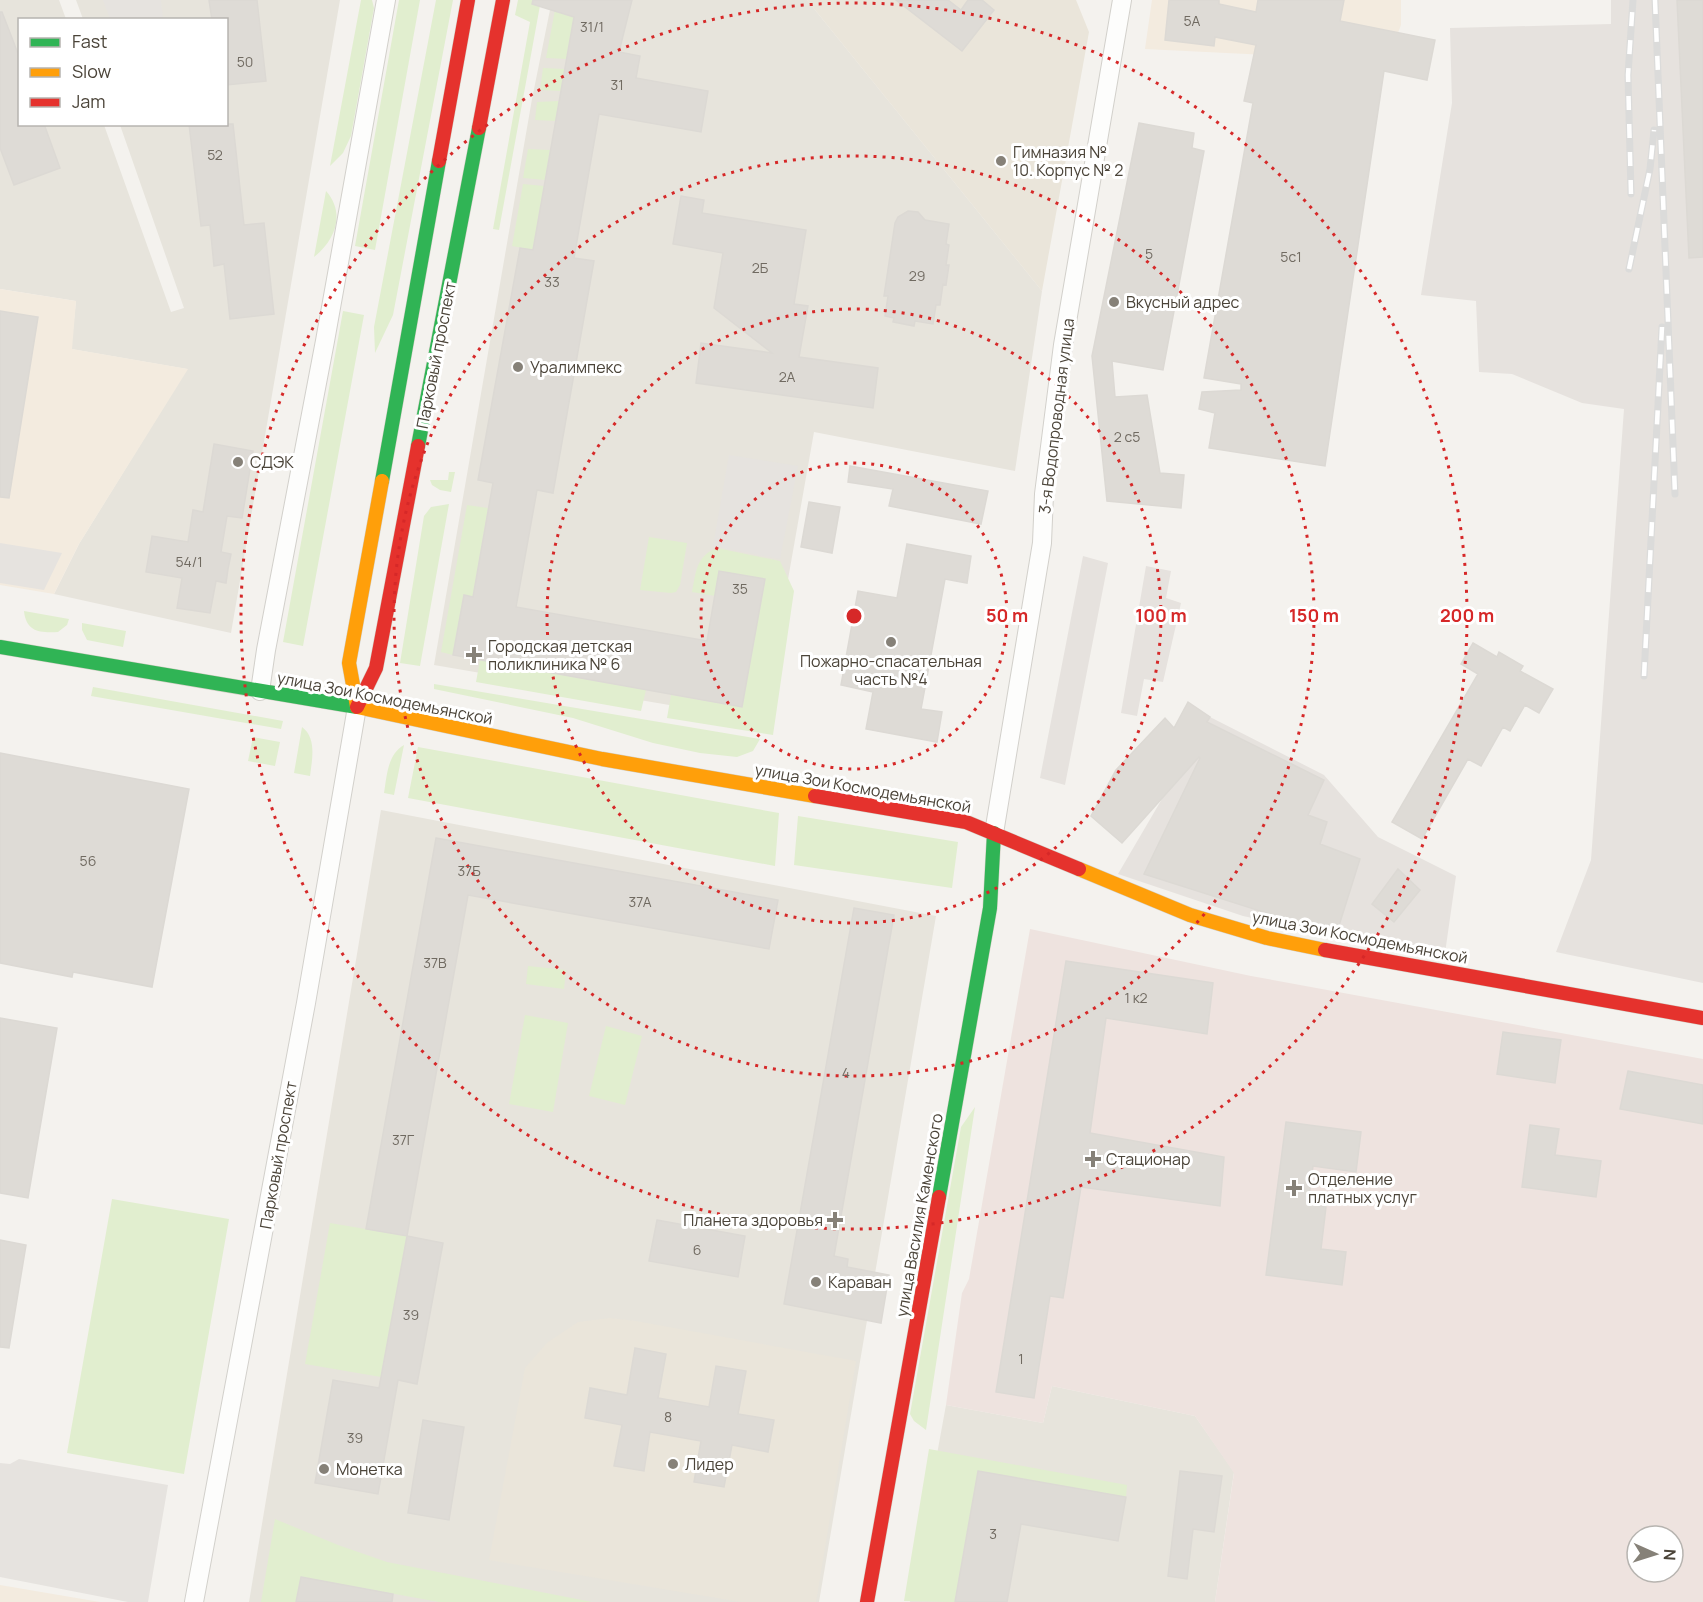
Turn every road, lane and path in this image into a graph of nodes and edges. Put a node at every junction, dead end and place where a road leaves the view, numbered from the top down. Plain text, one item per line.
1 (386, 0) edge
2 (468, 0) edge
3 (503, 0) edge
4 (1122, 0) edge
5 (0, 647) edge
6 (260, 691) junction
7 (357, 707) junction
8 (994, 833) junction
9 (1703, 1018) edge
10 (194, 1602) edge
11 (867, 1602) edge

1 - 6 street
2 - 7 main road, Парковый проспект
3 - 7 main road, Парковый проспект
4 - 8 street, 3-я Водопроводная улица
5 - 6 main road, улица Зои Космодемьянской
6 - 7 main road, улица Зои Космодемьянской
7 - 8 main road, улица Зои Космодемьянской
7 - 10 street, Парковый проспект
8 - 9 main road, улица Зои Космодемьянской
8 - 11 main road, улица Василия Каменского

